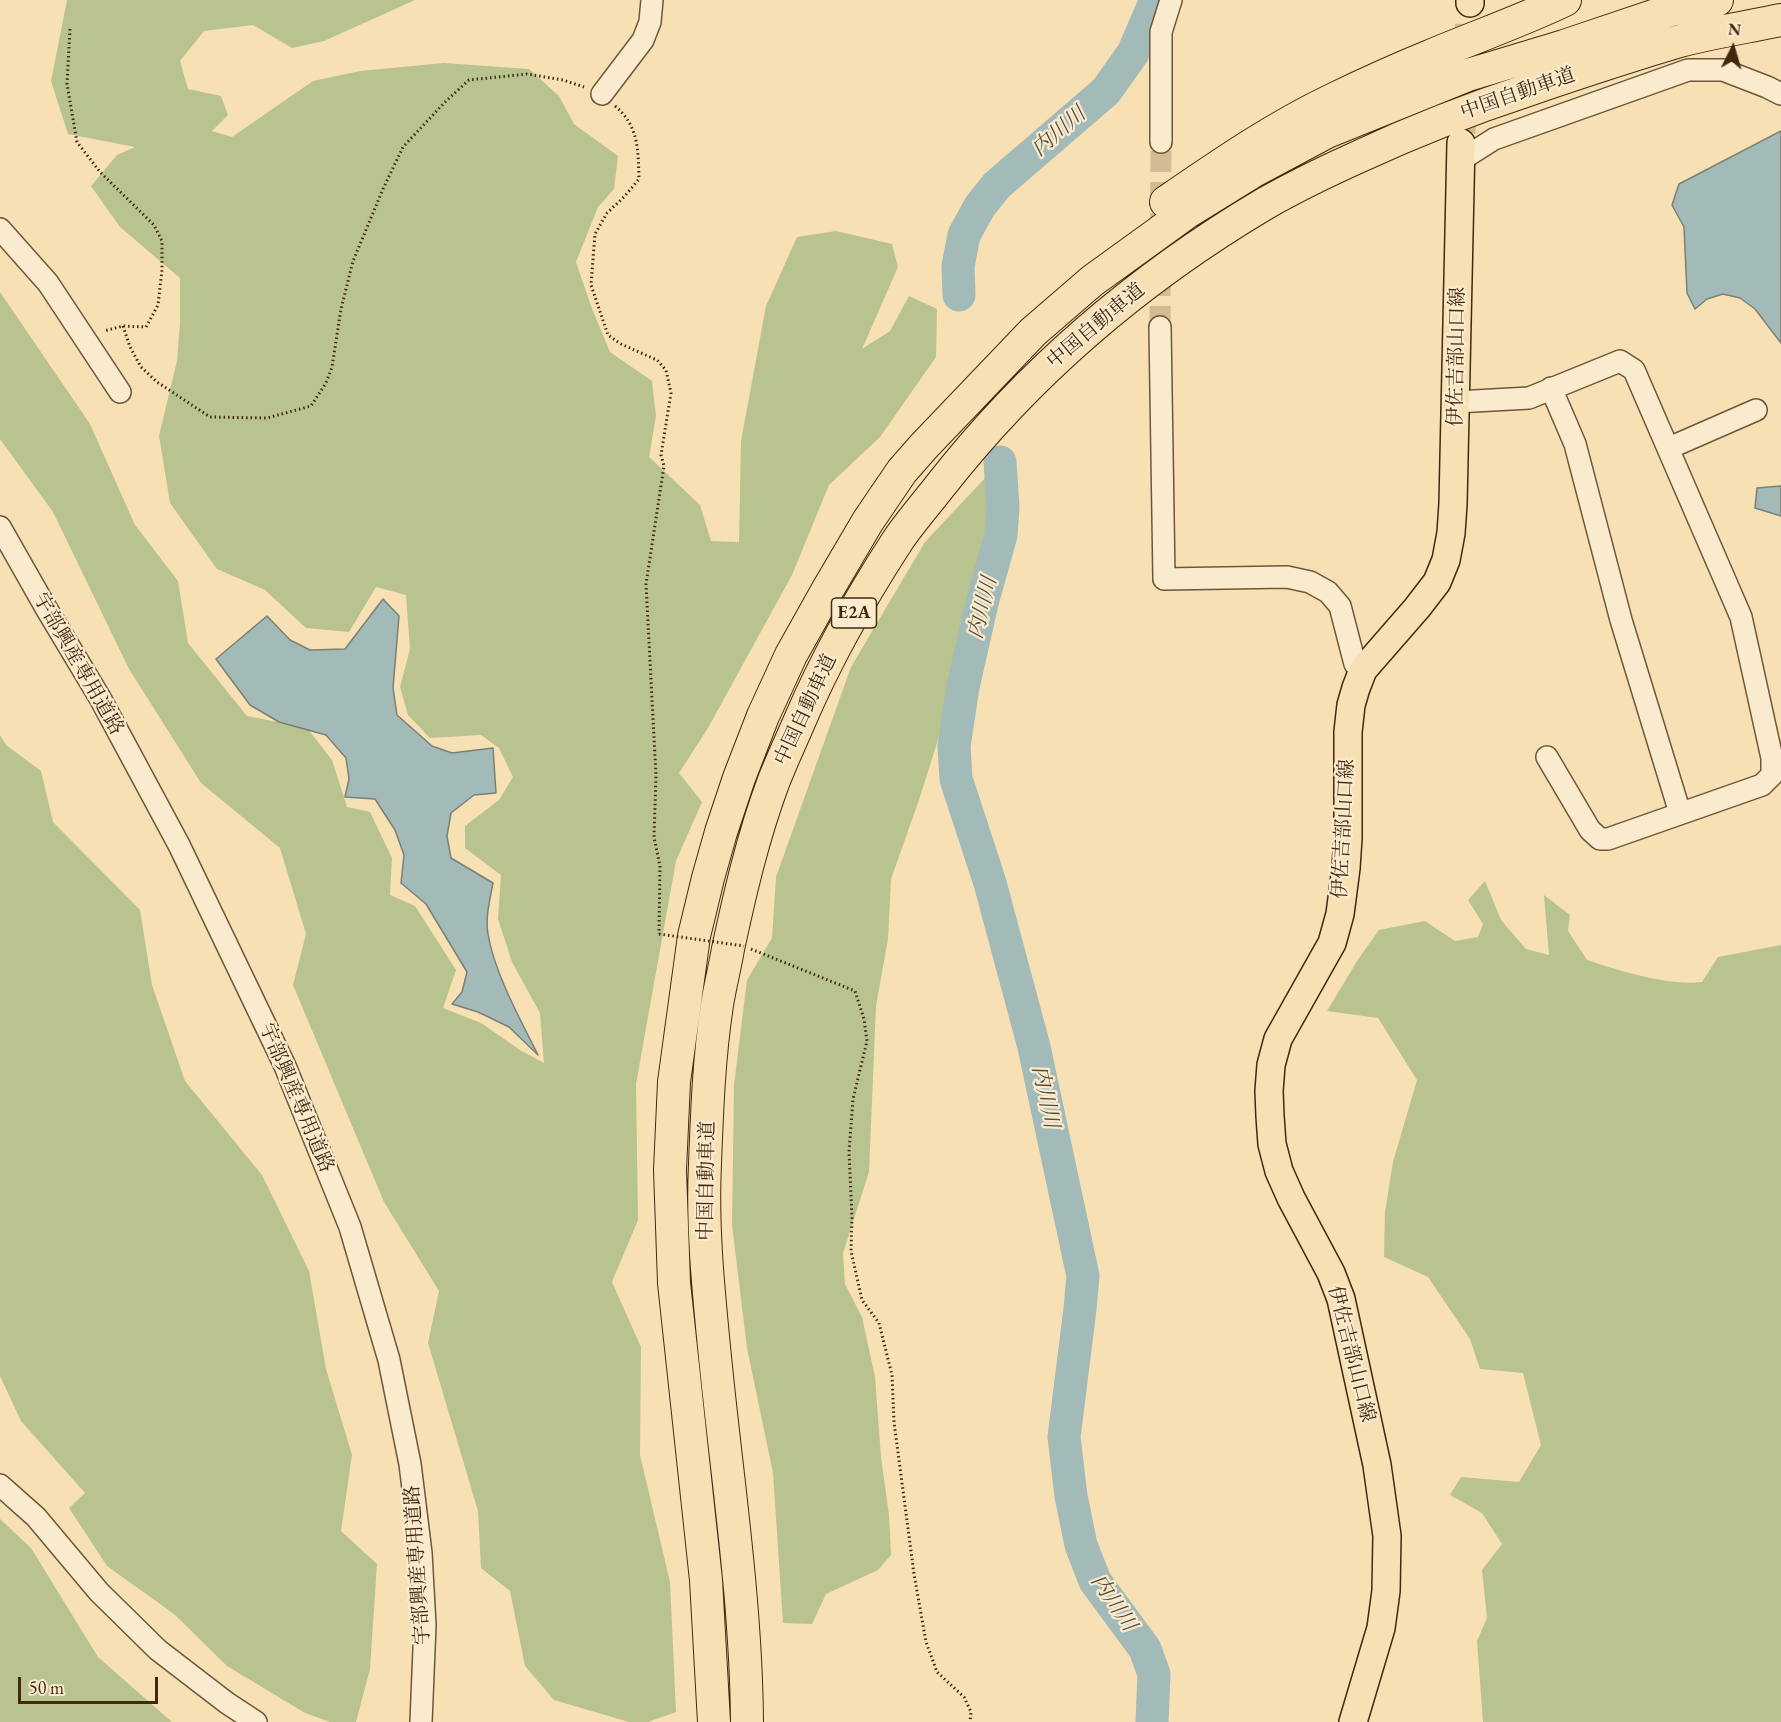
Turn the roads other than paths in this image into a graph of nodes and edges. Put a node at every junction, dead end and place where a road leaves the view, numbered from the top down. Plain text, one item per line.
1 (652, 0) edge
2 (1171, 0) edge
3 (1565, 0) edge
4 (1718, 0) edge
5 (1781, 20) edge
6 (602, 94) road end
7 (1781, 94) edge
8 (1161, 141) tunnel mouth
9 (1461, 151) joint
10 (0, 229) edge
11 (1160, 327) tunnel mouth
12 (1551, 388) junction
13 (120, 393) dead end
14 (1456, 402) junction
15 (1756, 410) dead end
16 (924, 446) junction
17 (1668, 448) junction
18 (0, 527) edge
19 (1363, 670) junction
20 (1547, 757) dead end
21 (1680, 813) junction
22 (0, 1485) edge
23 (256, 1722) edge
24 (421, 1722) edge
25 (714, 1722) edge
26 (747, 1722) edge
27 (1353, 1722) edge

1 - 6 street
2 - 8 street
3 - 16 highway
4 - 16 highway, 中国自動車道 / E2A
5 - 26 highway, 中国自動車道 / E2A
7 - 9 street
9 - 14 main road, 伊佐吉部山口線
10 - 13 street
11 - 19 street
12 - 14 street
12 - 17 street
12 - 21 street
14 - 19 main road, 伊佐吉部山口線
15 - 17 street
16 - 25 highway, 中国自動車道 / E2A
17 - 21 street
18 - 24 street, 宇部興産専用道路
19 - 27 main road, 伊佐吉部山口線
20 - 21 street
22 - 23 street

